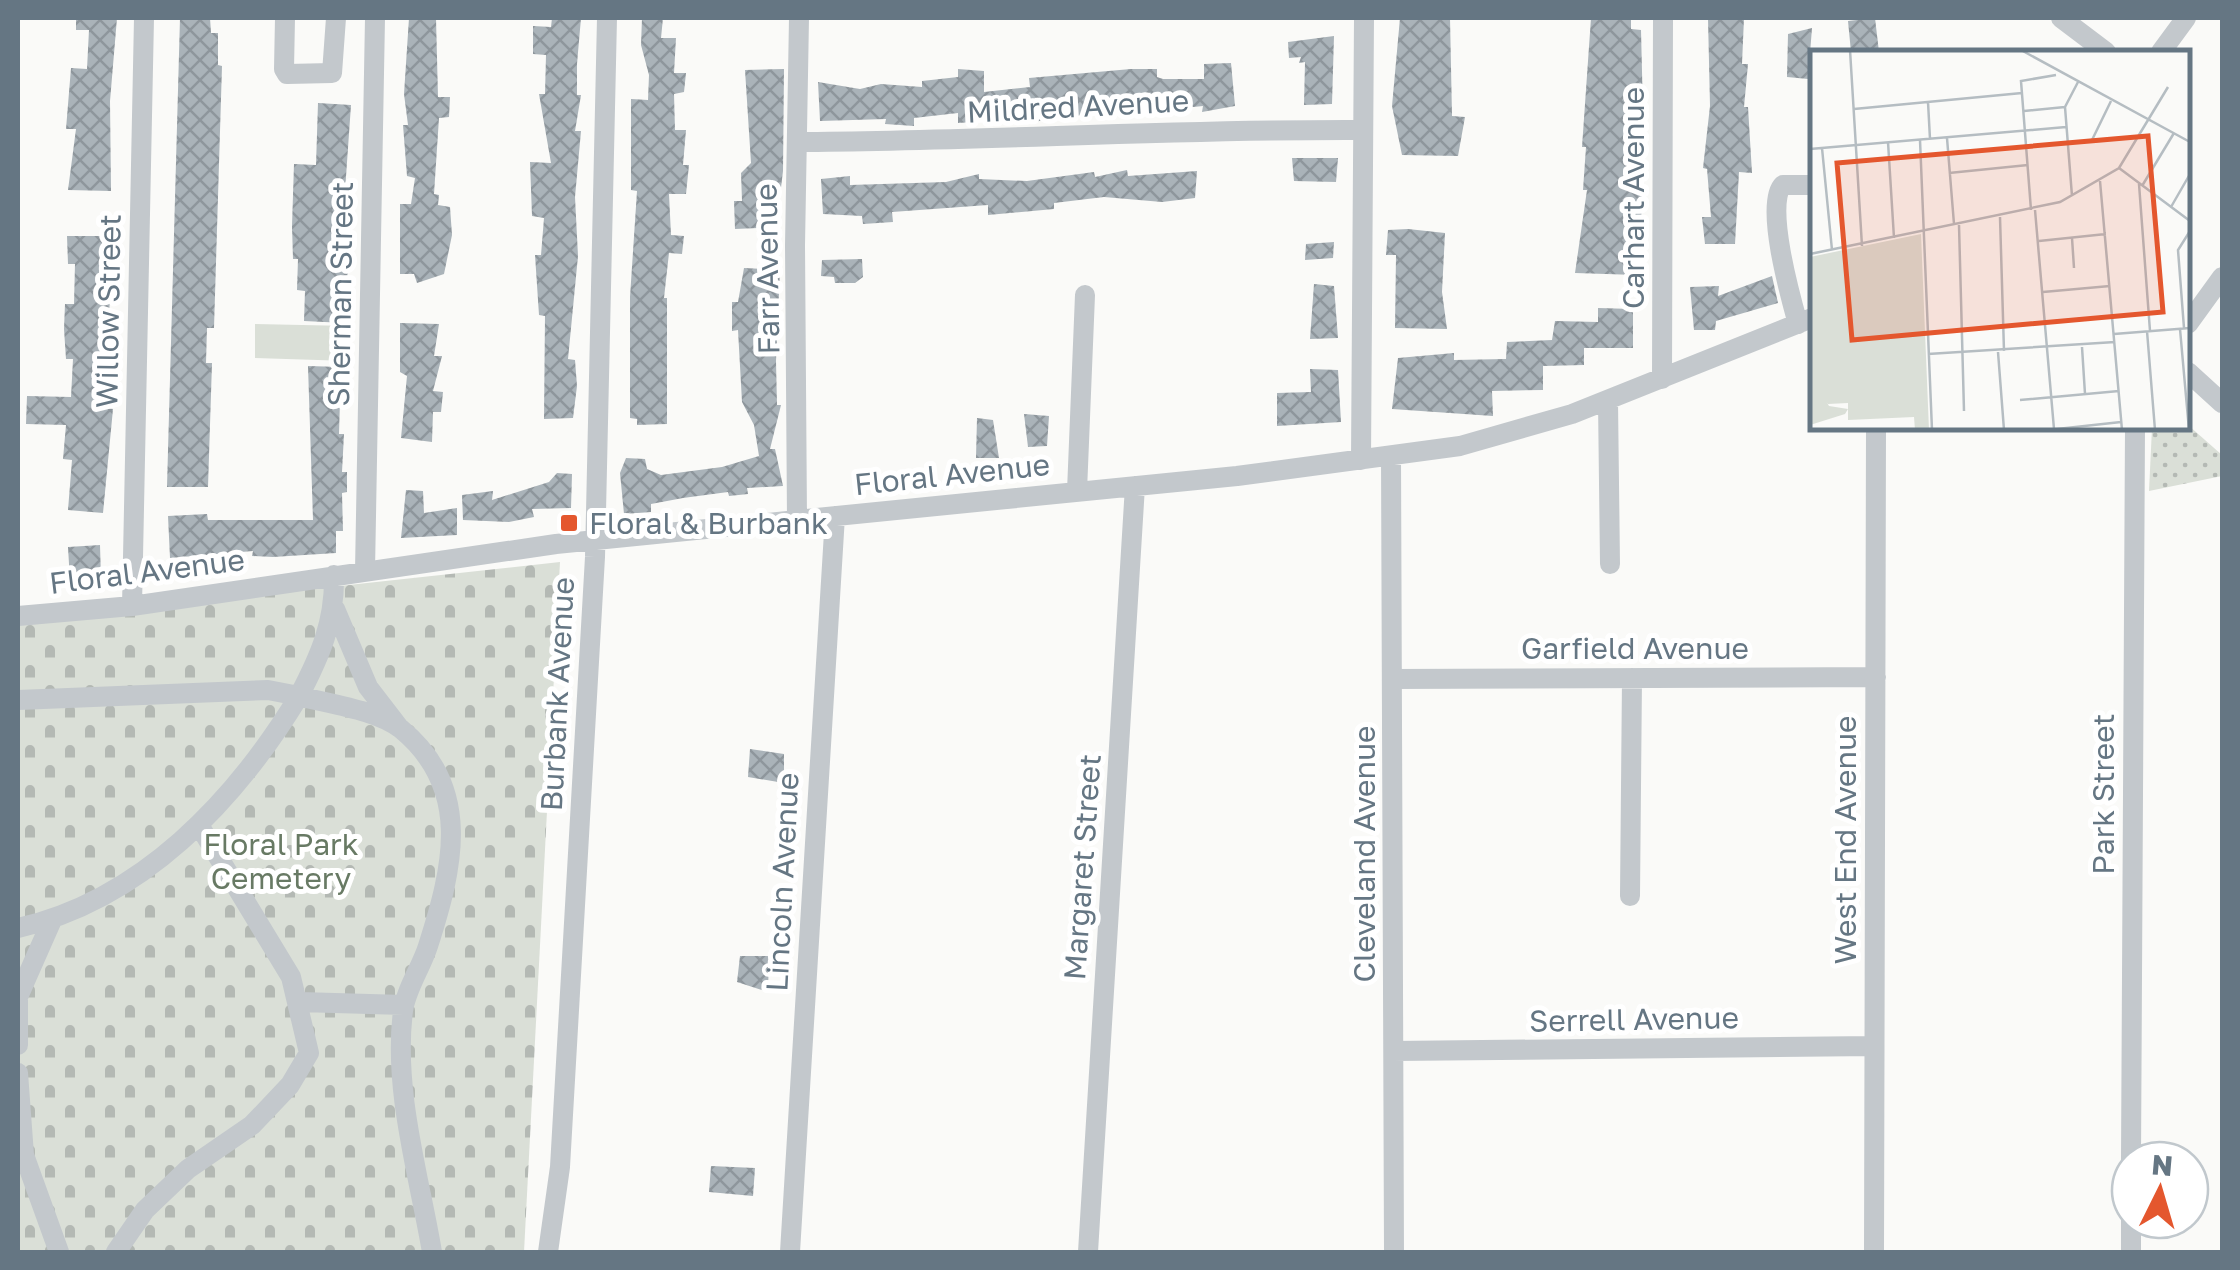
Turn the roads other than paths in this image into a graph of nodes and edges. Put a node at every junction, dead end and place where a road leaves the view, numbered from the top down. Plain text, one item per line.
1 (144, 18) edge
2 (285, 18) edge
3 (336, 18) edge
4 (375, 18) edge
5 (607, 18) edge
6 (799, 18) edge
7 (1364, 18) edge
8 (1663, 18) edge
9 (2062, 18) edge
10 (2176, 21) edge
11 (2103, 50) edge
12 (2161, 50) edge
13 (1362, 130) junction
14 (797, 142) junction
15 (1810, 185) edge
16 (2222, 277) edge
17 (1084, 295) dead end
18 (1805, 321) edge
19 (2190, 321) edge
20 (2190, 374) edge
21 (1662, 379) junction
22 (1608, 401) junction
23 (2222, 403) edge
24 (1876, 430) edge
25 (2135, 430) edge
26 (1390, 456) junction
27 (1361, 460) junction
28 (1135, 486) junction
29 (1077, 491) junction
30 (834, 516) junction
31 (797, 520) junction
32 (596, 540) junction
33 (1610, 564) dead end
34 (365, 571) junction
35 (334, 575) junction
36 (132, 606) junction
37 (335, 608) junction
38 (18, 616) edge
39 (1876, 677) junction
40 (1632, 678) junction
41 (1394, 679) junction
42 (300, 696) junction
43 (18, 700) edge
44 (399, 727) junction
45 (200, 825) junction
46 (1630, 896) dead end
47 (52, 920) junction
48 (18, 928) edge
49 (18, 997) edge
50 (300, 1002) junction
51 (404, 1005) junction
52 (18, 1045) edge
53 (1874, 1046) junction
54 (1394, 1052) junction
55 (18, 1073) edge
56 (2131, 1140) edge
57 (21, 1155) edge
58 (59, 1252) edge
59 (116, 1252) edge
60 (432, 1252) edge
61 (548, 1252) edge
62 (790, 1252) edge
63 (1088, 1252) edge
64 (1394, 1252) edge
65 (1874, 1252) edge

1 - 36 street, Willow Street
2 - 3 street
4 - 34 street, Sherman Street
5 - 32 street, Burbank Avenue
6 - 14 street, Farr Avenue
7 - 13 street
8 - 21 street, Carhart Avenue
9 - 11 street
10 - 12 street
13 - 14 street, Mildred Avenue
13 - 27 street
14 - 31 street, Farr Avenue
15 - 18 street
16 - 19 street
17 - 29 street
18 - 21 street, Floral Avenue
20 - 23 street
21 - 22 street, Floral Avenue
22 - 26 street, Floral Avenue
22 - 33 street
24 - 39 street, West End Avenue
25 - 56 street, Park Street
26 - 27 street, Floral Avenue
26 - 41 street, Cleveland Avenue
27 - 28 street, Floral Avenue
28 - 29 street, Floral Avenue
28 - 63 street, Margaret Street
29 - 30 street, Floral Avenue
30 - 31 street, Floral Avenue
30 - 62 street, Lincoln Avenue
31 - 32 street, Floral Avenue
32 - 34 street, Floral Avenue
32 - 61 street, Burbank Avenue
34 - 35 street, Floral Avenue
35 - 36 street, Floral Avenue
35 - 37 street
36 - 38 street, Floral Avenue
37 - 42 street
37 - 44 street
39 - 40 street, Garfield Avenue
39 - 53 street, West End Avenue
40 - 41 street, Garfield Avenue
40 - 46 street
41 - 54 street, Cleveland Avenue
42 - 43 street
42 - 44 street
42 - 45 street
44 - 51 street
45 - 47 street
45 - 50 street
47 - 48 street
47 - 49 street
49 - 52 street
50 - 51 street
50 - 59 street
51 - 60 street
53 - 54 street, Serrell Avenue
53 - 65 street, West End Avenue
54 - 64 street, Cleveland Avenue
55 - 57 street
57 - 58 street

